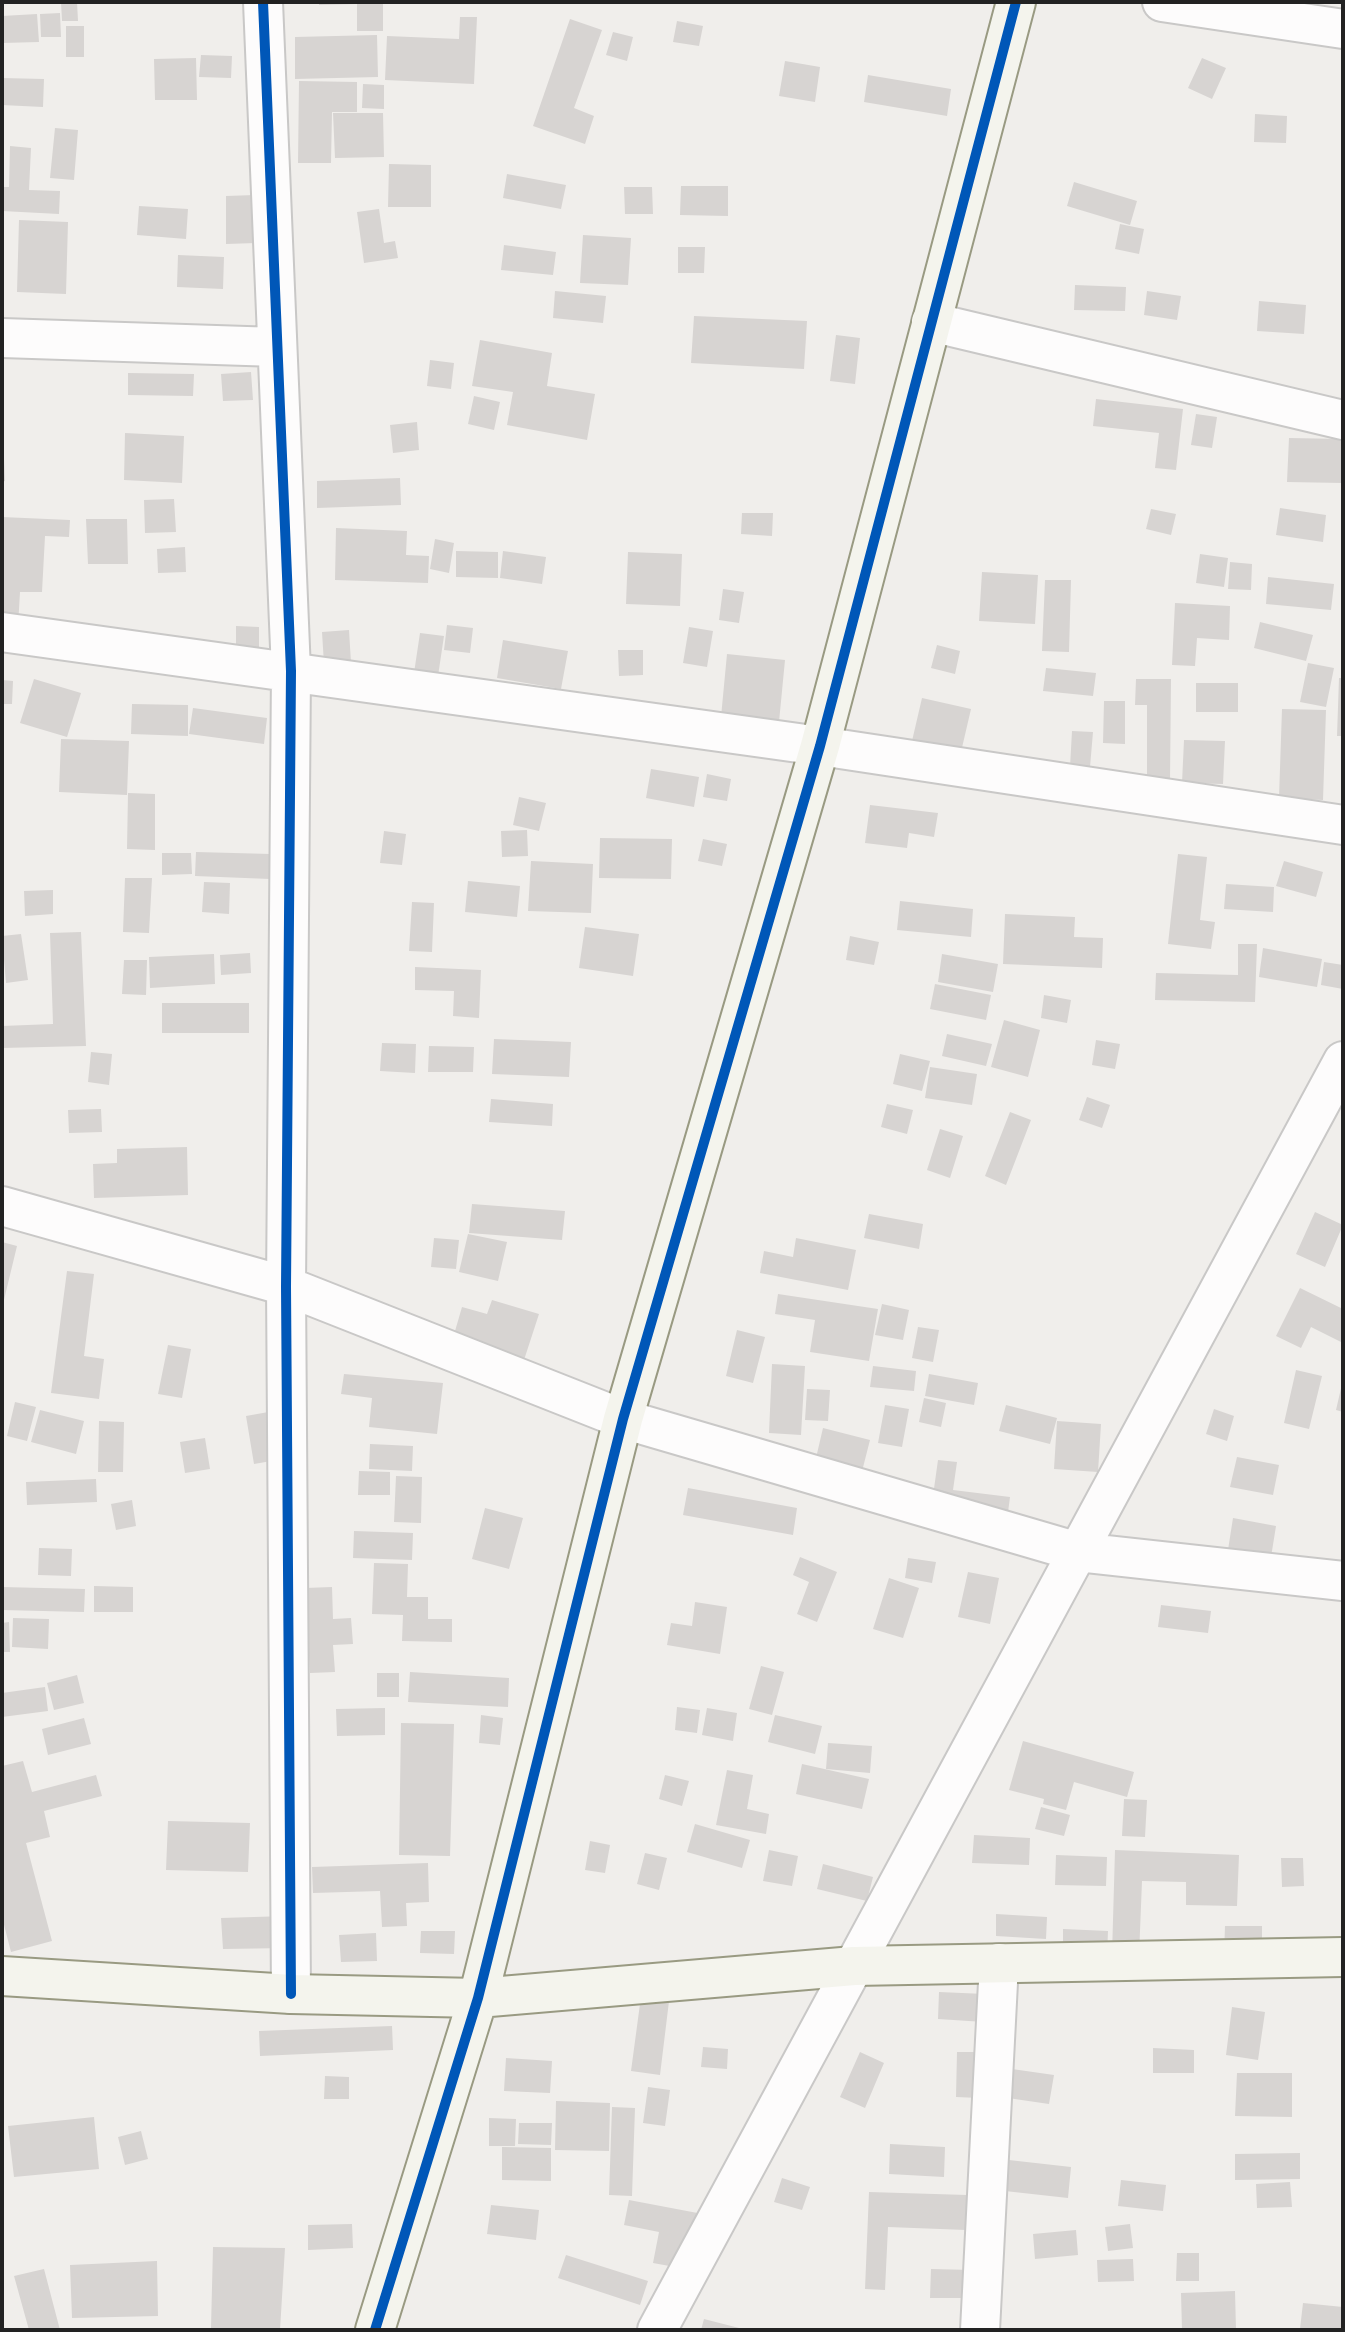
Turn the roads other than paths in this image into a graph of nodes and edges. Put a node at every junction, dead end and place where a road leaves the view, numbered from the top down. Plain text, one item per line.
1 (263, 2) edge
2 (1016, 2) edge
3 (1162, 2) edge
4 (1343, 29) edge
5 (931, 322) junction
6 (2, 338) edge
7 (277, 347) junction
8 (1343, 419) edge
9 (2, 632) edge
10 (290, 671) junction
11 (820, 746) junction
12 (1343, 825) edge
13 (1343, 1061) edge
14 (2, 1206) edge
15 (286, 1286) junction
16 (623, 1419) junction
17 (1077, 1552) junction
18 (1343, 1581) edge
19 (1343, 1957) edge
20 (999, 1963) junction
21 (854, 1966) junction
22 (2, 1976) edge
23 (290, 1994) junction
24 (478, 1998) junction
25 (374, 2330) edge
26 (657, 2330) edge
27 (980, 2330) edge

1 - 7 street
2 - 5 street
3 - 4 street
5 - 8 street
5 - 11 street
6 - 7 street
7 - 10 street
9 - 10 street
10 - 11 street
10 - 15 street
11 - 12 street
11 - 16 street
13 - 17 street
14 - 15 street
15 - 16 street
15 - 23 street
16 - 17 street
16 - 24 street
17 - 18 street
17 - 21 street
19 - 20 street
20 - 21 street
20 - 27 street
21 - 24 street
21 - 26 street
22 - 23 street
23 - 24 street
24 - 25 street

